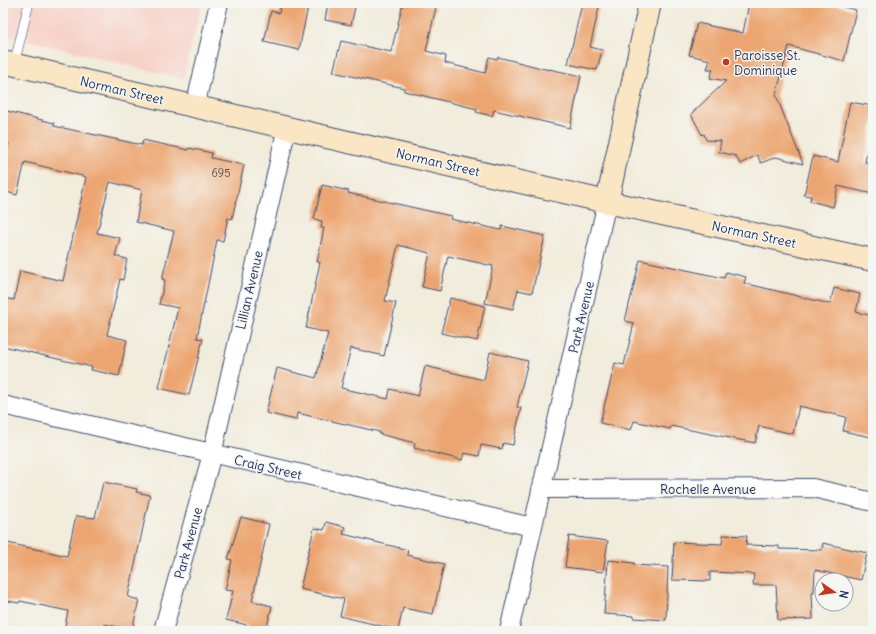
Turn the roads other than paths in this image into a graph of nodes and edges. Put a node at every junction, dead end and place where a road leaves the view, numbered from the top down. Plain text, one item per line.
1 (29, 3) edge
2 (219, 3) edge
3 (650, 3) edge
4 (9, 64) edge
5 (195, 107) junction
6 (287, 127) junction
7 (607, 202) junction
8 (873, 260) edge
9 (3, 405) edge
10 (212, 454) junction
11 (541, 489) junction
12 (873, 502) edge
13 (532, 527) junction
14 (163, 631) edge
15 (509, 631) edge

1 - 4 lane
2 - 5 street
3 - 7 street, Park Avenue
4 - 5 street, Norman Street
5 - 6 street, Norman Street
6 - 7 street, Norman Street
6 - 10 street, Lillian Avenue
7 - 8 street, Norman Street
7 - 11 street, Park Avenue
9 - 10 street, Craig Street
10 - 13 street, Craig Street
10 - 14 street, Park Avenue
11 - 12 street, Rochelle Avenue
11 - 13 street, Park Avenue
13 - 15 street, Park Avenue

